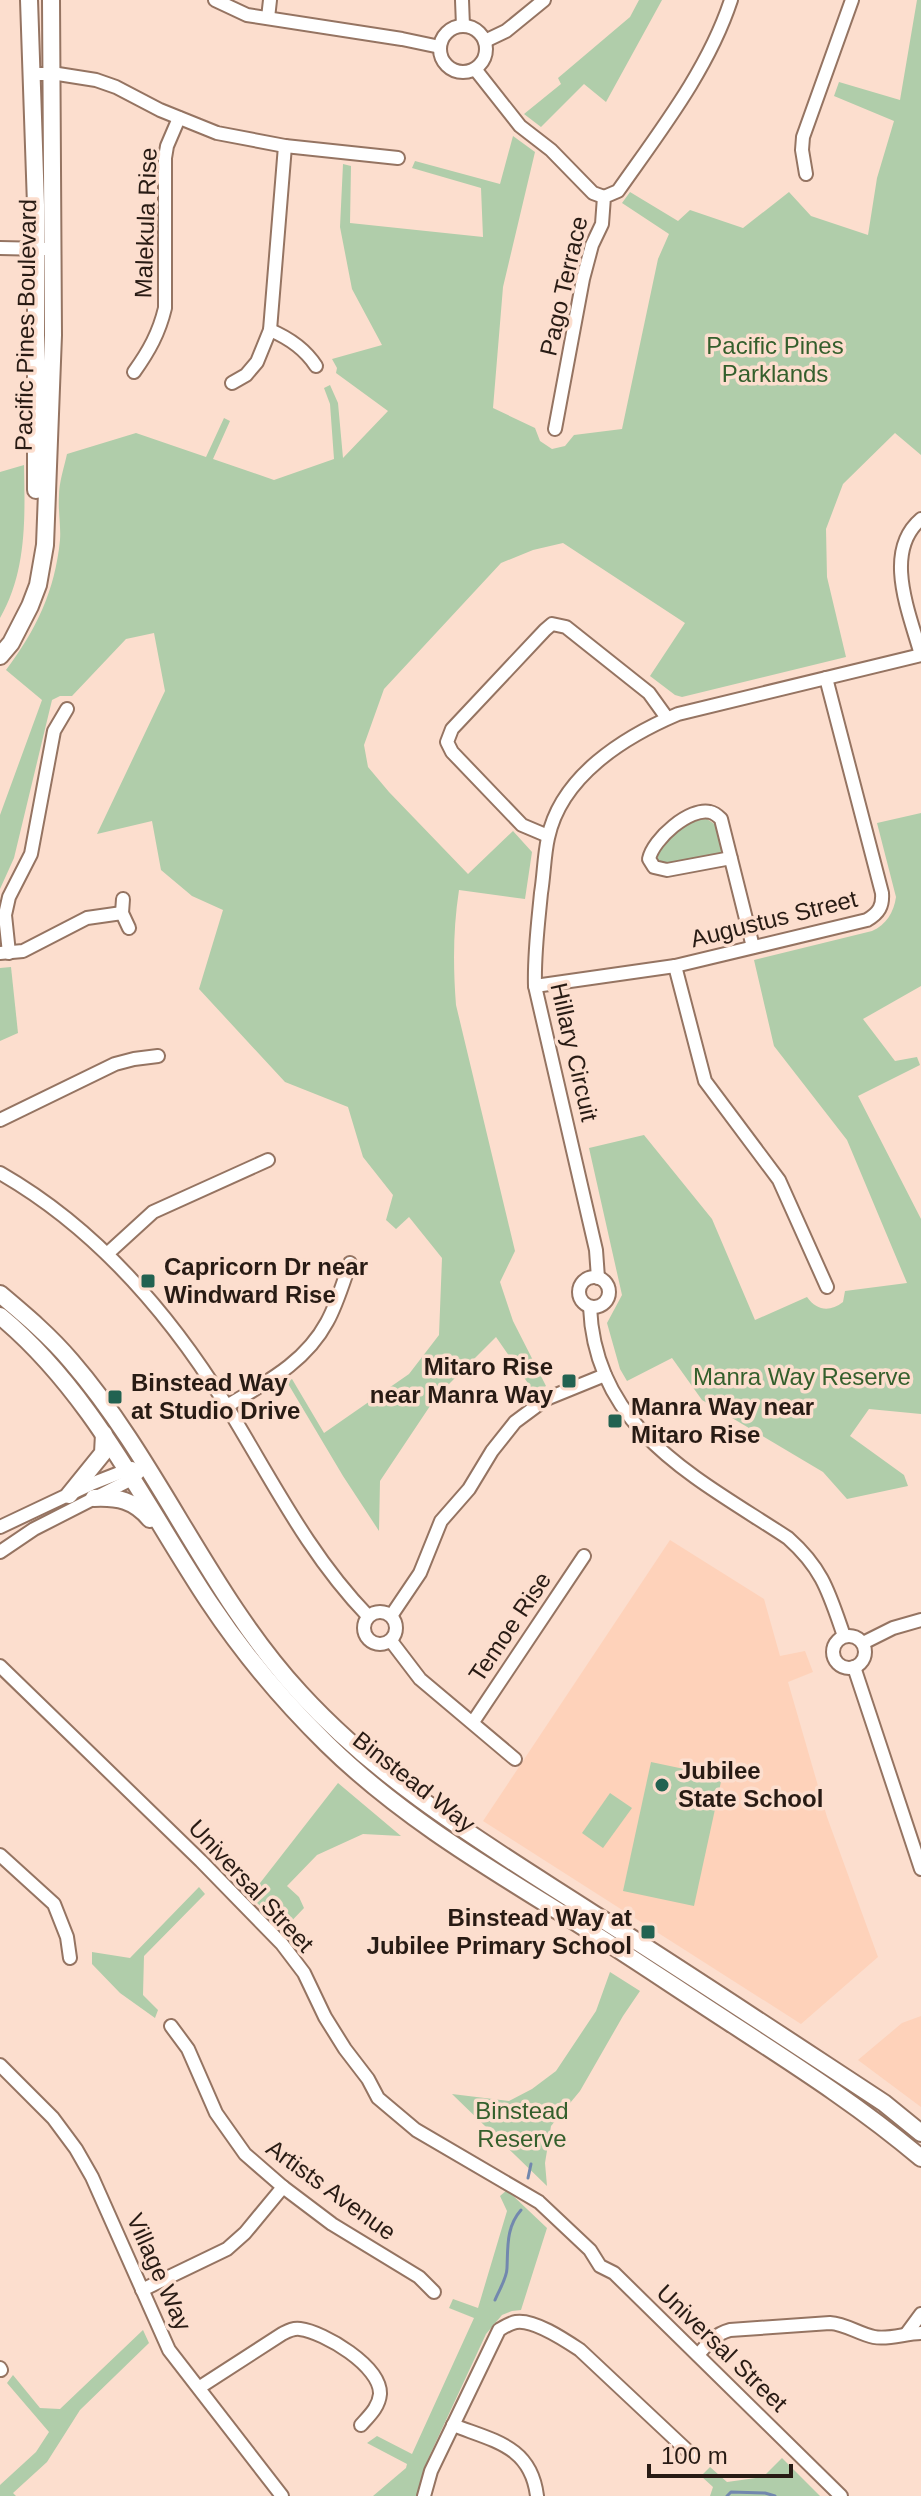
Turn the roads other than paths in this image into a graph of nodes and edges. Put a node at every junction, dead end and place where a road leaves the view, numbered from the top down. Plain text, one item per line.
1 (29, 0) edge
2 (51, 0) edge
3 (215, 0) edge
4 (270, 0) edge
5 (462, 0) edge
6 (544, 0) edge
7 (731, 0) edge
8 (852, 0) edge
9 (268, 18) junction
10 (463, 26) junction
11 (485, 41) junction
12 (440, 47) junction
13 (475, 69) junction
14 (32, 74) junction
15 (51, 74) junction
16 (179, 118) junction
17 (285, 146) junction
18 (398, 158) dead end
19 (806, 174) dead end
20 (604, 197) junction
21 (0, 248) edge
22 (44, 249) junction
23 (270, 330) junction
24 (316, 366) dead end
25 (134, 372) dead end
26 (232, 383) dead end
27 (555, 429) dead end
28 (921, 519) edge
29 (4, 647) edge
30 (921, 655) edge
31 (826, 678) junction
32 (67, 709) dead end
33 (667, 718) junction
34 (548, 836) junction
35 (731, 858) junction
36 (123, 899) dead end
37 (122, 913) junction
38 (129, 928) dead end
39 (753, 947) junction
40 (4, 953) edge
41 (675, 966) junction
42 (535, 986) junction
43 (158, 1056) dead end
44 (0, 1120) edge
45 (268, 1160) dead end
46 (0, 1173) edge
47 (107, 1254) junction
48 (350, 1263) dead end
49 (598, 1278) junction
50 (827, 1287) dead end
51 (0, 1294) edge
52 (590, 1307) junction
53 (0, 1316) edge
54 (605, 1375) junction
55 (227, 1406) junction
56 (104, 1434) junction
57 (145, 1466) junction
58 (129, 1474) junction
59 (69, 1495) junction
60 (94, 1498) junction
61 (0, 1527) edge
62 (168, 1538) junction
63 (0, 1552) edge
64 (584, 1556) dead end
65 (368, 1616) junction
66 (391, 1616) junction
67 (921, 1620) edge
68 (844, 1636) junction
69 (391, 1641) junction
70 (863, 1643) junction
71 (0, 1666) edge
72 (854, 1667) junction
73 (473, 1722) junction
74 (515, 1759) dead end
75 (0, 1855) edge
76 (921, 1869) edge
77 (70, 1958) dead end
78 (171, 2026) dead end
79 (0, 2065) edge
80 (914, 2124) edge
81 (921, 2133) edge
82 (898, 2138) junction
83 (921, 2158) edge
84 (921, 2174) edge
85 (283, 2187) junction
86 (142, 2290) junction
87 (434, 2292) dead end
88 (921, 2314) edge
89 (907, 2333) junction
90 (921, 2333) edge
91 (698, 2355) junction
92 (200, 2387) junction
93 (361, 2425) dead end
94 (453, 2425) junction
95 (693, 2456) dead end
96 (282, 2496) edge
97 (424, 2496) edge
98 (537, 2496) edge
99 (841, 2496) edge

1 - 14 main road
2 - 15 main road, Pacific Pines Boulevard
3 - 9 street
4 - 9 street
5 - 10 street
6 - 11 street
7 - 20 street, Pago Terrace
8 - 19 street
9 - 12 street
10 - 11 street
10 - 12 street
11 - 13 street
12 - 13 street
13 - 20 street
14 - 15 street
14 - 22 main road
15 - 16 street
15 - 22 main road, Pacific Pines Boulevard
16 - 17 street
16 - 25 street, Malekula Rise
17 - 18 street
17 - 23 street
20 - 27 street, Pago Terrace
21 - 22 street
22 - 29 main road
23 - 24 street
23 - 26 street
28 - 30 street
30 - 31 street, Hillary Circuit
31 - 33 street, Hillary Circuit
31 - 39 street, Augustus Street
32 - 40 street
33 - 34 street, Hillary Circuit
33 - 34 street
34 - 42 street, Hillary Circuit
35 - 35 street
35 - 39 street
36 - 37 street
37 - 38 street
37 - 40 street
39 - 41 street, Augustus Street
41 - 42 street, Augustus Street
41 - 50 street
42 - 49 street, Hillary Circuit
43 - 44 street
45 - 47 street
46 - 47 street
47 - 55 street
48 - 55 street
49 - 52 street
49 - 52 street
51 - 57 main road, Binstead Way
52 - 54 street
53 - 56 main road, Binstead Way
54 - 66 street
54 - 68 street
55 - 65 street
56 - 58 main road, Binstead Way
56 - 59 main road
57 - 58 street
57 - 80 main road, Binstead Way
58 - 59 street
58 - 60 street
58 - 62 main road, Binstead Way
59 - 61 street
60 - 62 main road
60 - 63 street
62 - 82 main road, Binstead Way
64 - 73 street, Temoe Rise
65 - 66 street
65 - 69 street
66 - 69 street
67 - 70 street
68 - 70 street
68 - 72 street
69 - 73 street
70 - 72 street
71 - 91 street, Universal Street
72 - 76 street
73 - 74 street
75 - 77 street
78 - 85 street, Artists Avenue
79 - 86 street, Village Way
80 - 81 main road, Binstead Way
82 - 83 main road, Binstead Way
82 - 84 main road
85 - 86 street
85 - 87 street, Artists Avenue
86 - 92 street, Village Way
88 - 89 street
89 - 90 street
89 - 91 street
91 - 99 street, Universal Street
92 - 93 street
92 - 96 street, Village Way
94 - 95 street
94 - 97 street
94 - 98 street

